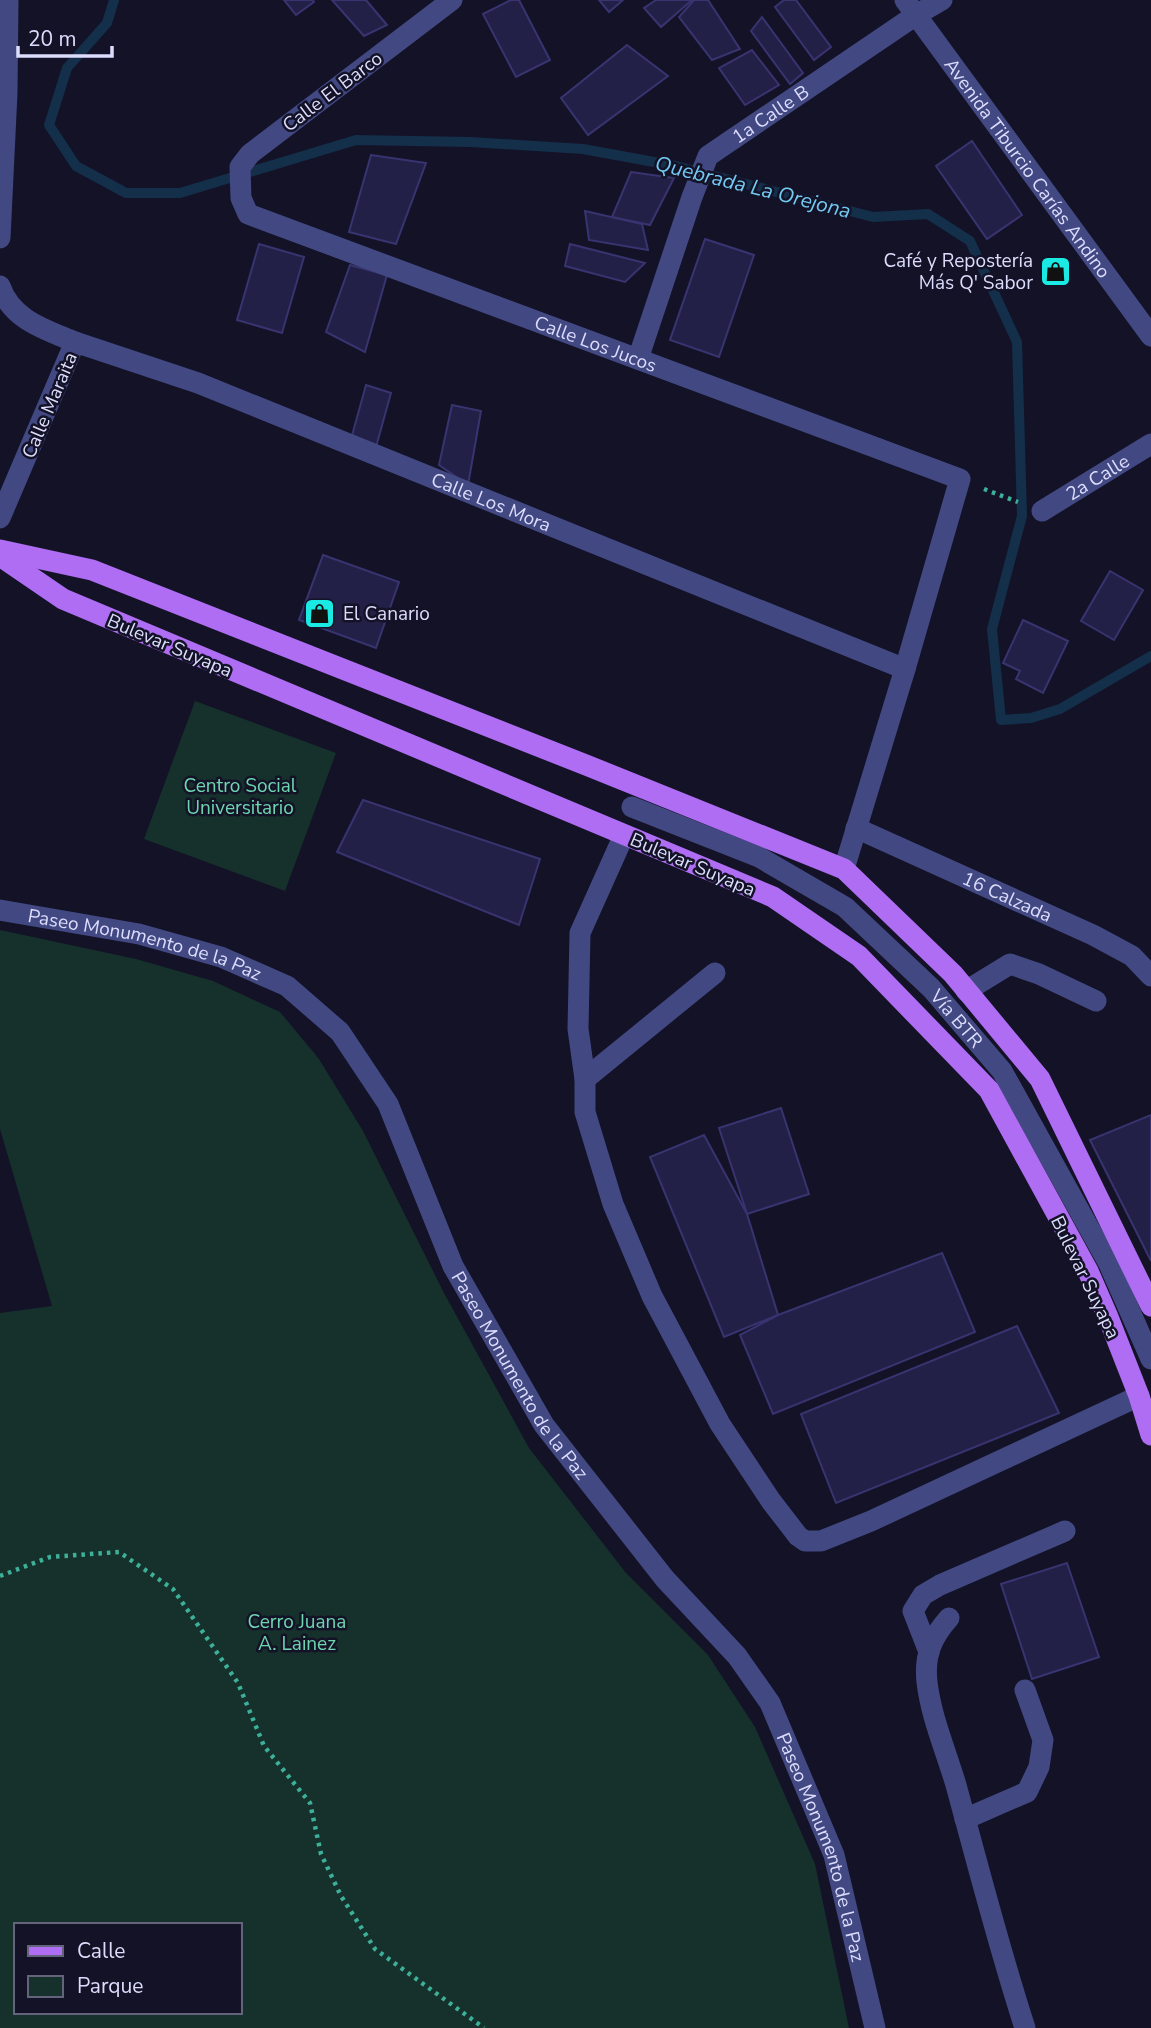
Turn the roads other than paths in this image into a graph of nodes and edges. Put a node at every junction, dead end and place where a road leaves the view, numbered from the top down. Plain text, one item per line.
1 (8, 0) edge
2 (452, 0) edge
3 (942, 0) edge
4 (911, 7) edge
5 (241, 198) joint
6 (0, 238) edge
7 (0, 286) edge
8 (1151, 336) edge
9 (75, 342) junction
10 (638, 359) junction
11 (1151, 444) edge
12 (1042, 511) road end
13 (0, 518) edge
14 (0, 550) edge
15 (0, 556) edge
16 (905, 668) junction
17 (632, 807) dead end
18 (856, 828) junction
19 (624, 835) junction
20 (844, 869) junction
21 (0, 910) edge
22 (715, 973) dead end
23 (1151, 976) edge
24 (966, 991) junction
25 (1096, 1001) dead end
26 (585, 1079) junction
27 (1151, 1306) edge
28 (1151, 1359) edge
29 (1139, 1396) junction
30 (1151, 1436) edge
31 (1065, 1531) dead end
32 (948, 1618) dead end
33 (929, 1652) junction
34 (1025, 1690) dead end
35 (965, 1819) junction
36 (876, 2028) edge
37 (1025, 2028) edge

1 - 6 street
2 - 5 street, Calle El Barco
3 - 4 street, 1a Calle B
4 - 8 street, Avenida Tiburcio Carías Andino
4 - 10 street, 1a Calle B
5 - 10 street, Calle Los Jucos
7 - 9 street, Calle Maraita
9 - 13 street, Calle Maraita
9 - 16 street, Calle Los Mora
10 - 16 street, Calle Los Jucos
11 - 12 street, 2a Calle
14 - 20 main road, Bulevar Suyapa
15 - 19 main road, Bulevar Suyapa
16 - 18 street
17 - 28 street, Vía BTR
18 - 20 street
18 - 23 street, 16 Calzada
19 - 26 street
19 - 29 main road, Bulevar Suyapa
20 - 24 main road, Bulevar Suyapa
21 - 36 street, Paseo Monumento de la Paz
22 - 26 street
24 - 25 street
24 - 27 main road, Bulevar Suyapa
26 - 29 street
29 - 30 main road, Bulevar Suyapa
31 - 33 street
32 - 33 street
33 - 35 street
34 - 35 street
35 - 37 street

